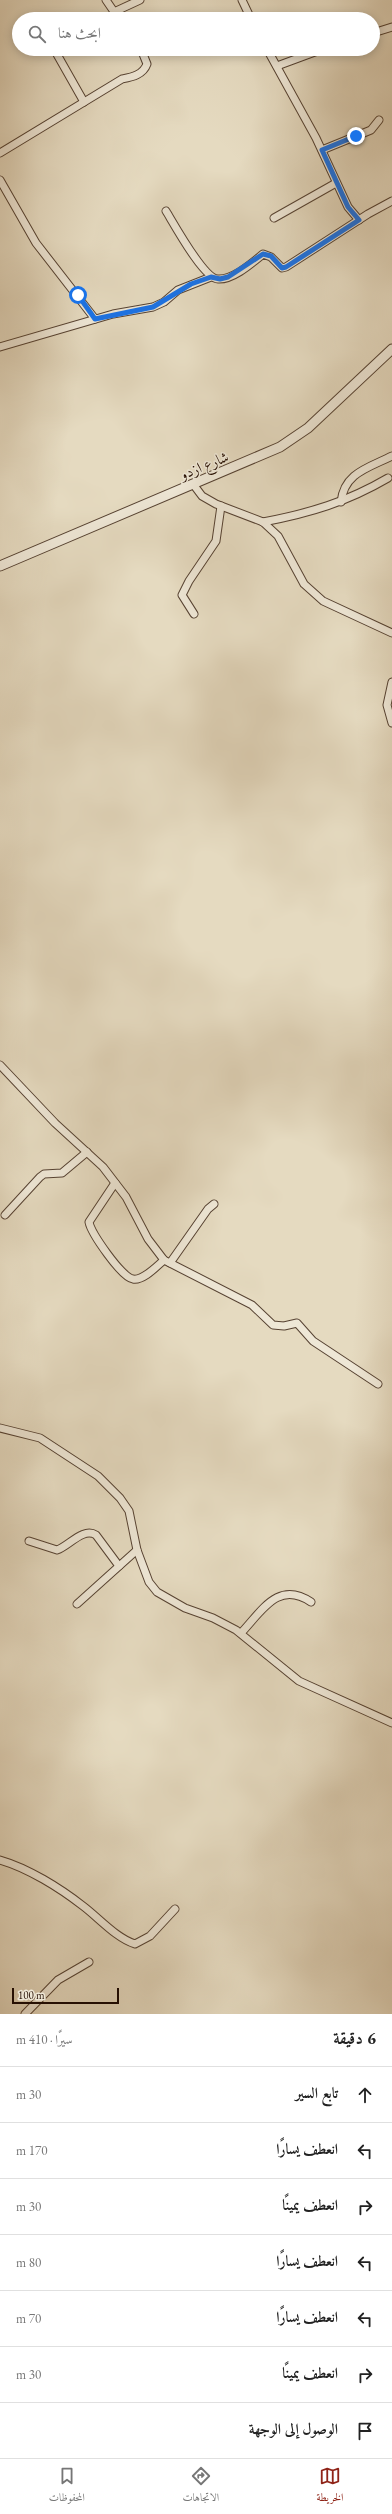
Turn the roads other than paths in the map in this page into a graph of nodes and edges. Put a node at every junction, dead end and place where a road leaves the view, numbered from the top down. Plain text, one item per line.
1 (106, 0) edge
2 (140, 0) edge
3 (242, 0) edge
4 (114, 12) joint
5 (248, 12) edge
6 (392, 27) edge
7 (380, 31) edge
8 (58, 56) edge
9 (145, 56) edge
10 (271, 56) edge
11 (304, 56) edge
12 (277, 66) junction
13 (84, 102) junction
14 (378, 120) dead end
15 (322, 150) junction
16 (0, 153) edge
17 (0, 180) edge
18 (336, 183) junction
19 (392, 201) edge
20 (166, 212) dead end
21 (274, 218) dead end
22 (359, 220) junction
23 (211, 277) junction
24 (95, 319) junction
25 (0, 347) edge
26 (392, 349) edge
27 (392, 456) edge
28 (388, 478) dead end
29 (194, 484) junction
30 (340, 502) junction
31 (221, 506) junction
32 (263, 522) junction
33 (0, 566) edge
34 (194, 614) dead end
35 (392, 633) edge
36 (392, 682) edge
37 (392, 723) edge
38 (0, 1065) edge
39 (3, 1074) edge
40 (87, 1152) junction
41 (115, 1183) junction
42 (214, 1204) dead end
43 (4, 1215) dead end
44 (167, 1261) junction
45 (378, 1384) dead end
46 (0, 1428) edge
47 (29, 1541) dead end
48 (138, 1550) junction
49 (119, 1566) junction
50 (311, 1602) dead end
51 (77, 1604) dead end
52 (241, 1633) junction
53 (392, 1723) edge
54 (0, 1860) edge
55 (175, 1909) dead end
56 (88, 1962) dead end
57 (25, 2014) edge

1 - 4 street
2 - 4 street
3 - 5 street
6 - 7 street
8 - 13 street
9 - 13 street
10 - 12 street
11 - 12 street
12 - 15 street
13 - 16 street
14 - 15 street
15 - 18 street
17 - 24 street
18 - 21 street
18 - 22 street
19 - 22 street
20 - 23 street
22 - 23 street
23 - 24 street
24 - 25 street
26 - 29 street, شارع ازدو
27 - 30 street
28 - 30 street
29 - 31 street
29 - 33 street, شارع ازدو
30 - 32 street
31 - 32 street
31 - 34 street
32 - 35 street
36 - 37 street
38 - 39 street
39 - 40 street
40 - 41 street
40 - 43 street
41 - 44 street
41 - 44 street
42 - 44 street
44 - 45 street
46 - 48 street
47 - 49 street
48 - 49 street
48 - 52 street
49 - 51 street
50 - 52 street
52 - 53 street
54 - 55 street
56 - 57 street

